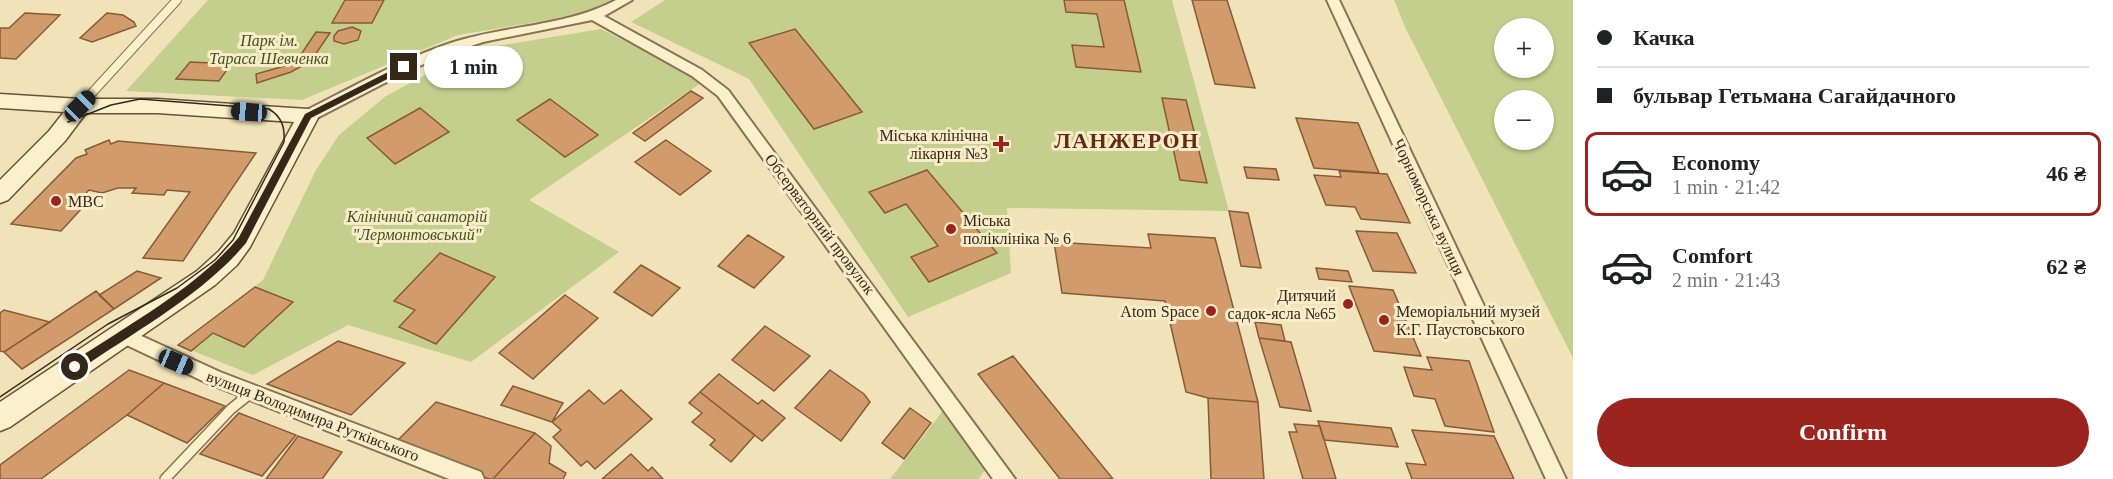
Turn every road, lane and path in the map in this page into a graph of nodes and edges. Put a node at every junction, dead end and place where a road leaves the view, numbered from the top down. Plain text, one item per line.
1 (177, 0) edge
2 (626, 0) edge
3 (1334, 0) edge
4 (593, 15) junction
5 (0, 101) edge
6 (74, 114) junction
7 (308, 116) junction
8 (0, 194) edge
9 (122, 335) junction
10 (251, 393) junction
11 (0, 418) edge
12 (165, 479) edge
13 (474, 479) edge
14 (1005, 479) edge
15 (1556, 479) edge

1 - 6 lane
2 - 4 street
3 - 15 street, Чорноморська вулиця
4 - 7 street
4 - 14 street, Обсерваторний провулок
5 - 6 street
6 - 7 street
6 - 8 street
7 - 9 street
9 - 10 street, вулиця Володимира Рутківського
9 - 11 street
10 - 12 lane
10 - 13 street, вулиця Володимира Рутківського

